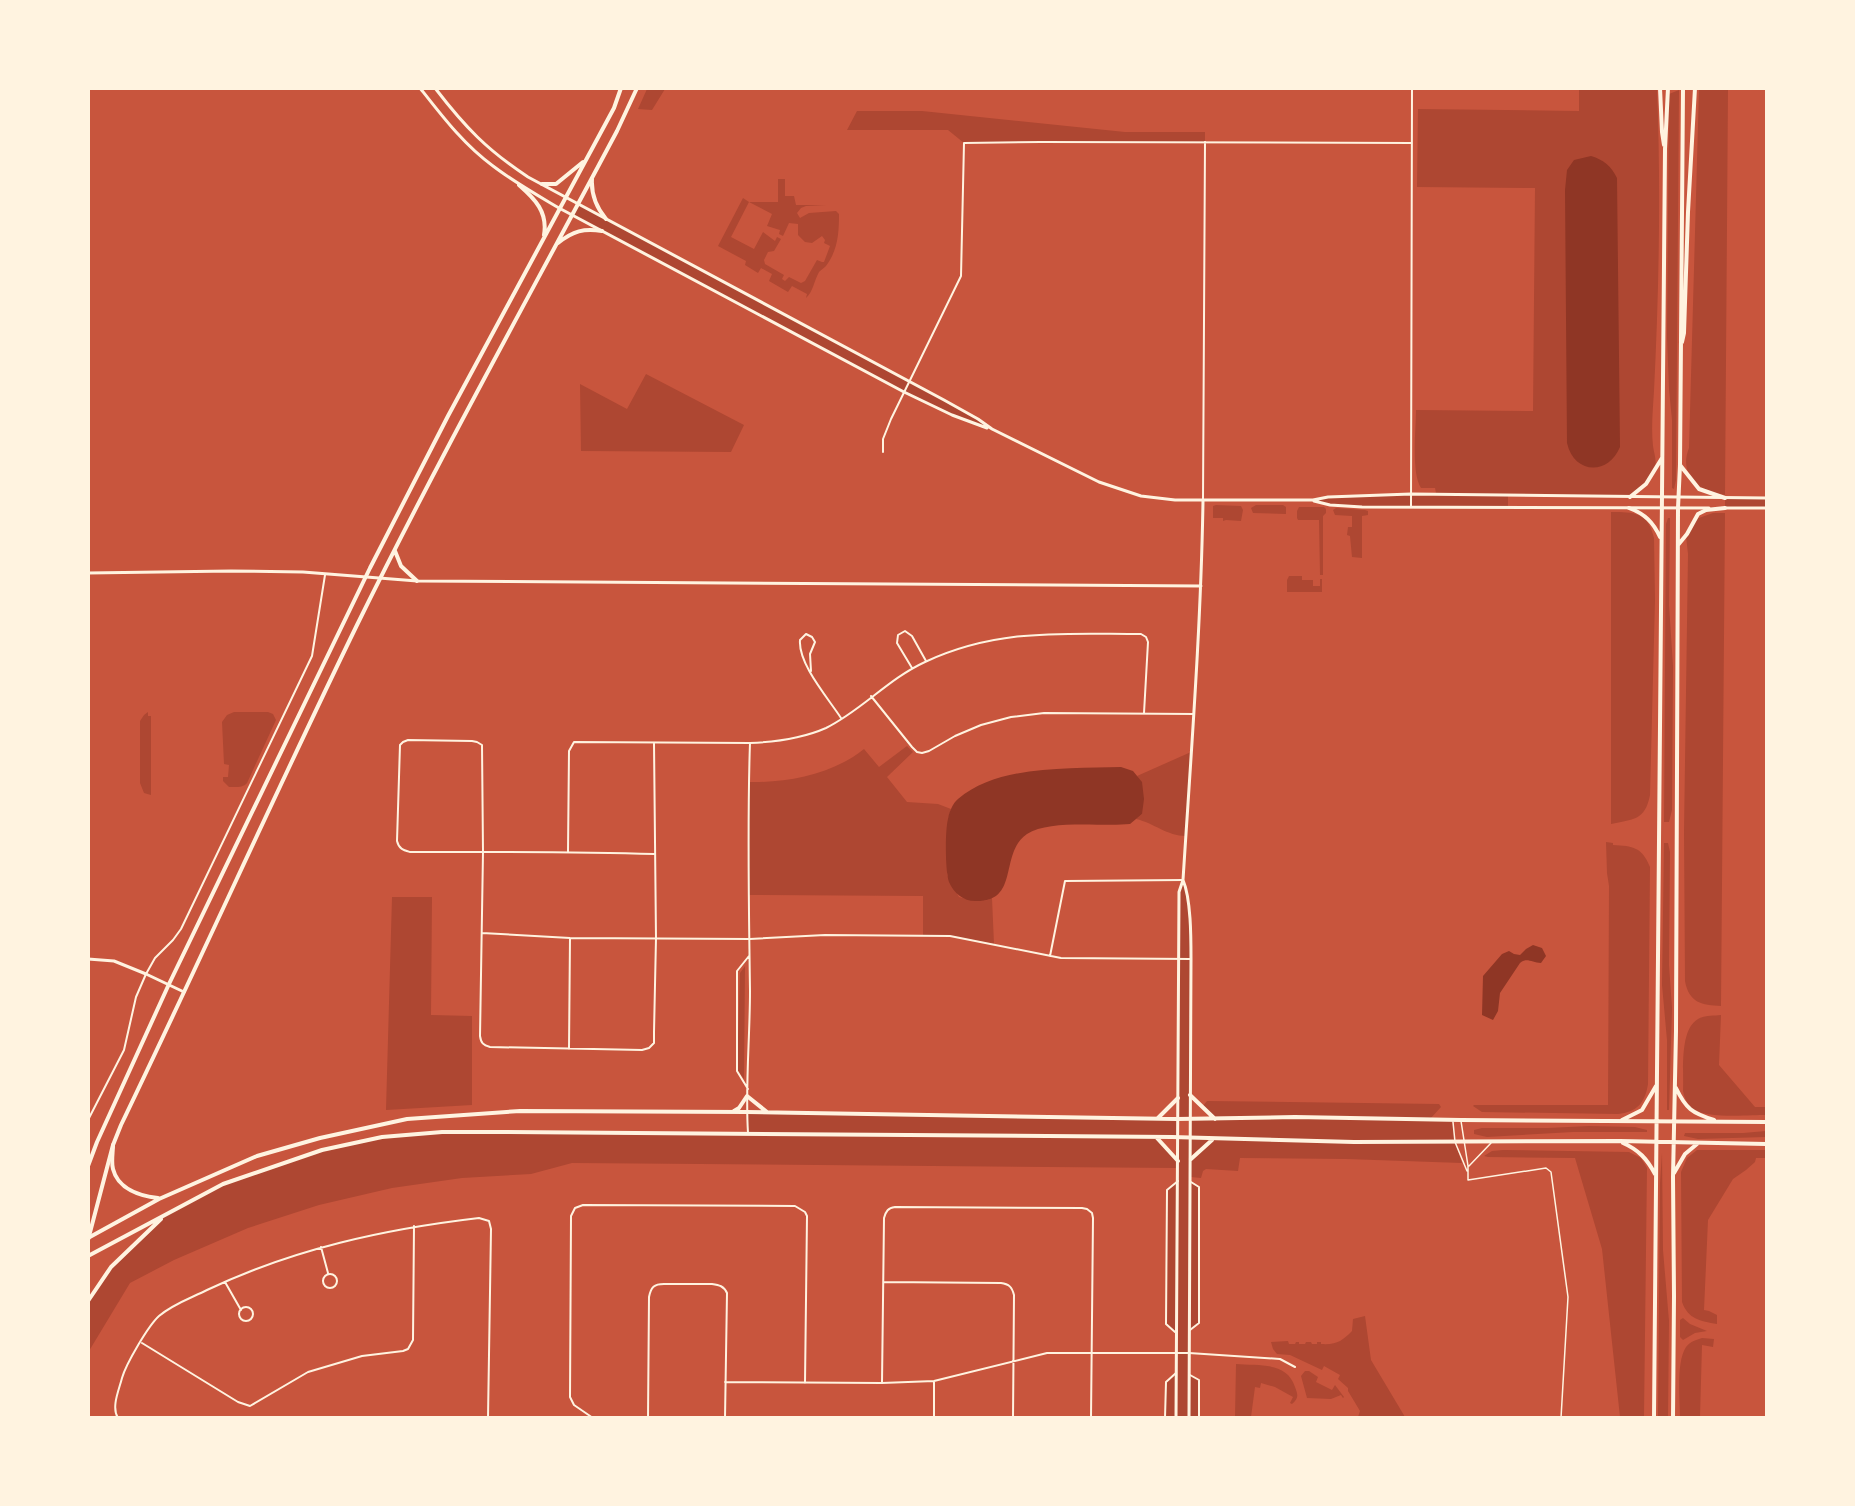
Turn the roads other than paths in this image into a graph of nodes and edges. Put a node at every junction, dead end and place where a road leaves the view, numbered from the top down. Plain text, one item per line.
1 (420, 88) edge
2 (435, 88) edge
3 (621, 88) edge
4 (637, 88) edge
5 (1412, 88) edge
6 (1660, 88) edge
7 (1668, 88) edge
8 (1683, 88) edge
9 (1695, 88) edge
10 (1205, 142) junction
11 (1412, 143) junction
12 (1665, 149) junction
13 (586, 159) junction
14 (593, 176) junction
15 (542, 183) junction
16 (519, 185) junction
17 (565, 196) junction
18 (578, 203) junction
19 (559, 208) junction
20 (572, 215) junction
21 (606, 219) junction
22 (602, 231) junction
23 (543, 239) junction
24 (555, 245) junction
25 (1680, 348) junction
26 (910, 382) junction
27 (904, 392) junction
28 (992, 429) junction
29 (883, 452) dead end
30 (1662, 457) junction
31 (1680, 465) junction
32 (1411, 494) junction
33 (1629, 497) junction
34 (1662, 497) junction
35 (1678, 497) junction
36 (1725, 498) junction
37 (1767, 498) edge
38 (1313, 500) junction
39 (1203, 501) junction
40 (1411, 506) junction
41 (1629, 508) junction
42 (1662, 508) junction
43 (1678, 508) junction
44 (1725, 508) junction
45 (1767, 508) edge
46 (1662, 541) junction
47 (1678, 546) junction
48 (395, 551) junction
49 (88, 573) edge
50 (325, 575) junction
51 (366, 578) junction
52 (381, 579) junction
53 (417, 581) junction
54 (1201, 586) junction
55 (926, 661) junction
56 (912, 668) junction
57 (810, 671) junction
58 (871, 696) junction
59 (1144, 712) junction
60 (1194, 714) junction
61 (841, 718) junction
62 (654, 743) junction
63 (750, 743) junction
64 (568, 851) junction
65 (483, 852) junction
66 (654, 854) junction
67 (1183, 880) junction
68 (1767, 929) edge
69 (482, 933) junction
70 (570, 938) junction
71 (656, 938) junction
72 (750, 939) junction
73 (1767, 955) edge
74 (749, 956) junction
75 (1050, 956) junction
76 (88, 959) edge
77 (1180, 959) junction
78 (1191, 959) junction
79 (146, 974) junction
80 (169, 984) junction
81 (184, 992) junction
82 (568, 1049) junction
83 (1656, 1085) junction
84 (1675, 1086) junction
85 (748, 1089) junction
86 (1190, 1095) junction
87 (747, 1096) junction
88 (1178, 1098) junction
89 (730, 1112) junction
90 (747, 1112) junction
91 (768, 1113) junction
92 (1158, 1118) junction
93 (1177, 1119) junction
94 (1190, 1119) junction
95 (1216, 1119) junction
96 (88, 1120) edge
97 (1452, 1120) junction
98 (1461, 1120) junction
99 (1621, 1120) junction
100 (1657, 1121) junction
101 (1674, 1121) junction
102 (1717, 1122) junction
103 (1767, 1122) edge
104 (748, 1135) junction
105 (1156, 1138) junction
106 (1177, 1138) junction
107 (1191, 1138) junction
108 (1214, 1139) junction
109 (1620, 1141) junction
110 (1455, 1142) junction
111 (1464, 1142) junction
112 (1492, 1142) junction
113 (1656, 1142) junction
114 (1673, 1143) junction
115 (1698, 1143) junction
116 (1767, 1144) edge
117 (112, 1145) junction
118 (1191, 1159) junction
119 (1178, 1161) junction
120 (88, 1166) edge
121 (1468, 1166) junction
122 (1467, 1172) junction
123 (1656, 1175) junction
124 (1673, 1177) junction
125 (1178, 1181) junction
126 (1191, 1182) junction
127 (159, 1199) junction
128 (166, 1214) junction
129 (414, 1226) junction
130 (89, 1238) edge
131 (321, 1247) junction
132 (88, 1256) edge
133 (328, 1275) junction
134 (225, 1281) junction
135 (884, 1282) junction
136 (88, 1301) edge
137 (241, 1310) junction
138 (1190, 1330) junction
139 (1177, 1333) junction
140 (141, 1343) junction
141 (1092, 1352) junction
142 (1177, 1353) junction
143 (1190, 1353) junction
144 (1014, 1360) junction
145 (1295, 1367) dead end
146 (1176, 1373) junction
147 (1189, 1374) junction
148 (934, 1381) junction
149 (725, 1382) junction
150 (805, 1383) junction
151 (882, 1383) junction
152 (118, 1418) edge
153 (488, 1418) edge
154 (593, 1418) edge
155 (648, 1418) edge
156 (725, 1418) edge
157 (934, 1418) edge
158 (1013, 1418) edge
159 (1091, 1418) edge
160 (1166, 1418) edge
161 (1176, 1418) edge
162 (1189, 1418) edge
163 (1198, 1418) edge
164 (1561, 1418) edge
165 (1654, 1418) edge
166 (1673, 1418) edge

1 - 16 street
2 - 15 street
3 - 13 main road
4 - 14 main road
5 - 11 street
6 - 12 main road
7 - 12 main road
8 - 25 main road
9 - 25 main road
10 - 11 street
10 - 26 street
10 - 39 street
11 - 32 street
12 - 30 main road
13 - 15 main road
13 - 17 main road
14 - 18 main road
14 - 21 main road
15 - 17 street
16 - 19 street
16 - 23 main road
17 - 18 street
17 - 19 main road
18 - 20 main road
18 - 21 street
19 - 20 street
19 - 23 main road
20 - 22 street
20 - 24 main road
21 - 26 street
22 - 24 main road
22 - 27 street
23 - 51 main road
24 - 48 main road
25 - 31 main road
26 - 27 street
26 - 28 street
27 - 28 street
27 - 29 street
28 - 39 street
30 - 33 main road
30 - 34 main road
31 - 35 main road
31 - 36 main road
32 - 33 street
32 - 38 street
32 - 40 street
33 - 34 street
34 - 35 street
34 - 42 main road
35 - 36 street
35 - 43 main road
36 - 37 street
38 - 39 street
38 - 40 street
39 - 54 street
40 - 41 street
41 - 42 street
41 - 46 main road
42 - 43 street
42 - 46 main road
43 - 44 street
43 - 47 main road
44 - 45 street
44 - 47 main road
46 - 83 main road
47 - 84 main road
48 - 52 main road
48 - 53 main road
49 - 50 street
50 - 51 street
50 - 79 street
51 - 52 street
51 - 80 main road
52 - 53 street
52 - 81 main road
53 - 54 street
54 - 60 street
55 - 56 street
55 - 56 street
55 - 59 street
56 - 58 street
57 - 57 street
57 - 61 street
58 - 59 street
58 - 61 street
59 - 60 street
60 - 67 street
61 - 63 street
62 - 63 street
62 - 64 street
62 - 66 street
63 - 72 street
64 - 65 street
64 - 66 street
65 - 65 street
65 - 69 street
66 - 71 street
67 - 75 street
67 - 77 street
67 - 78 street
68 - 73 street
69 - 70 street
69 - 82 street
70 - 71 street
70 - 82 street
71 - 72 street
71 - 82 street
72 - 74 street
72 - 75 street
74 - 85 street
74 - 85 street
75 - 77 street
76 - 79 street
77 - 78 street
77 - 88 street
78 - 86 street
79 - 80 street
79 - 96 street
80 - 81 street
80 - 120 main road
81 - 117 main road
83 - 99 main road
83 - 100 main road
84 - 101 main road
84 - 102 main road
85 - 87 street
86 - 94 street
86 - 95 main road
87 - 89 main road
87 - 90 street
87 - 91 main road
88 - 92 main road
88 - 93 street
89 - 90 main road
89 - 127 main road
90 - 91 main road
90 - 104 street
91 - 92 main road
92 - 93 main road
93 - 94 main road
93 - 106 street
94 - 95 main road
94 - 107 street
95 - 97 main road
97 - 98 main road
97 - 110 lane
98 - 99 main road
98 - 111 lane
99 - 100 main road
100 - 101 main road
100 - 113 main road
101 - 102 main road
101 - 114 main road
102 - 103 main road
104 - 105 main road
104 - 128 main road
105 - 106 main road
105 - 119 main road
106 - 107 main road
106 - 119 street
107 - 108 main road
107 - 118 street
108 - 110 main road
108 - 118 main road
109 - 112 main road
109 - 113 main road
109 - 123 main road
110 - 111 main road
110 - 122 lane
111 - 112 main road
111 - 121 lane
112 - 121 lane
113 - 114 main road
113 - 123 main road
114 - 115 main road
114 - 124 main road
115 - 116 main road
115 - 124 main road
117 - 127 main road
117 - 130 main road
118 - 126 street
119 - 125 street
121 - 122 lane
122 - 164 lane
123 - 165 main road
124 - 166 main road
125 - 139 street
125 - 139 street
126 - 138 street
126 - 138 street
127 - 130 main road
128 - 132 main road
128 - 136 main road
129 - 131 street
129 - 140 street
129 - 153 street
131 - 133 street
131 - 134 street
133 - 133 street
134 - 137 street
134 - 140 street
135 - 141 street
135 - 144 street
135 - 151 street
137 - 137 street
138 - 143 street
139 - 142 street
140 - 152 street
141 - 142 street
141 - 144 street
141 - 159 street
142 - 143 street
142 - 146 street
143 - 145 street
143 - 147 street
144 - 148 street
144 - 158 street
146 - 160 street
146 - 161 street
147 - 162 street
147 - 163 street
148 - 151 street
148 - 157 street
149 - 150 street
149 - 155 street
149 - 156 street
150 - 151 street
150 - 154 street

